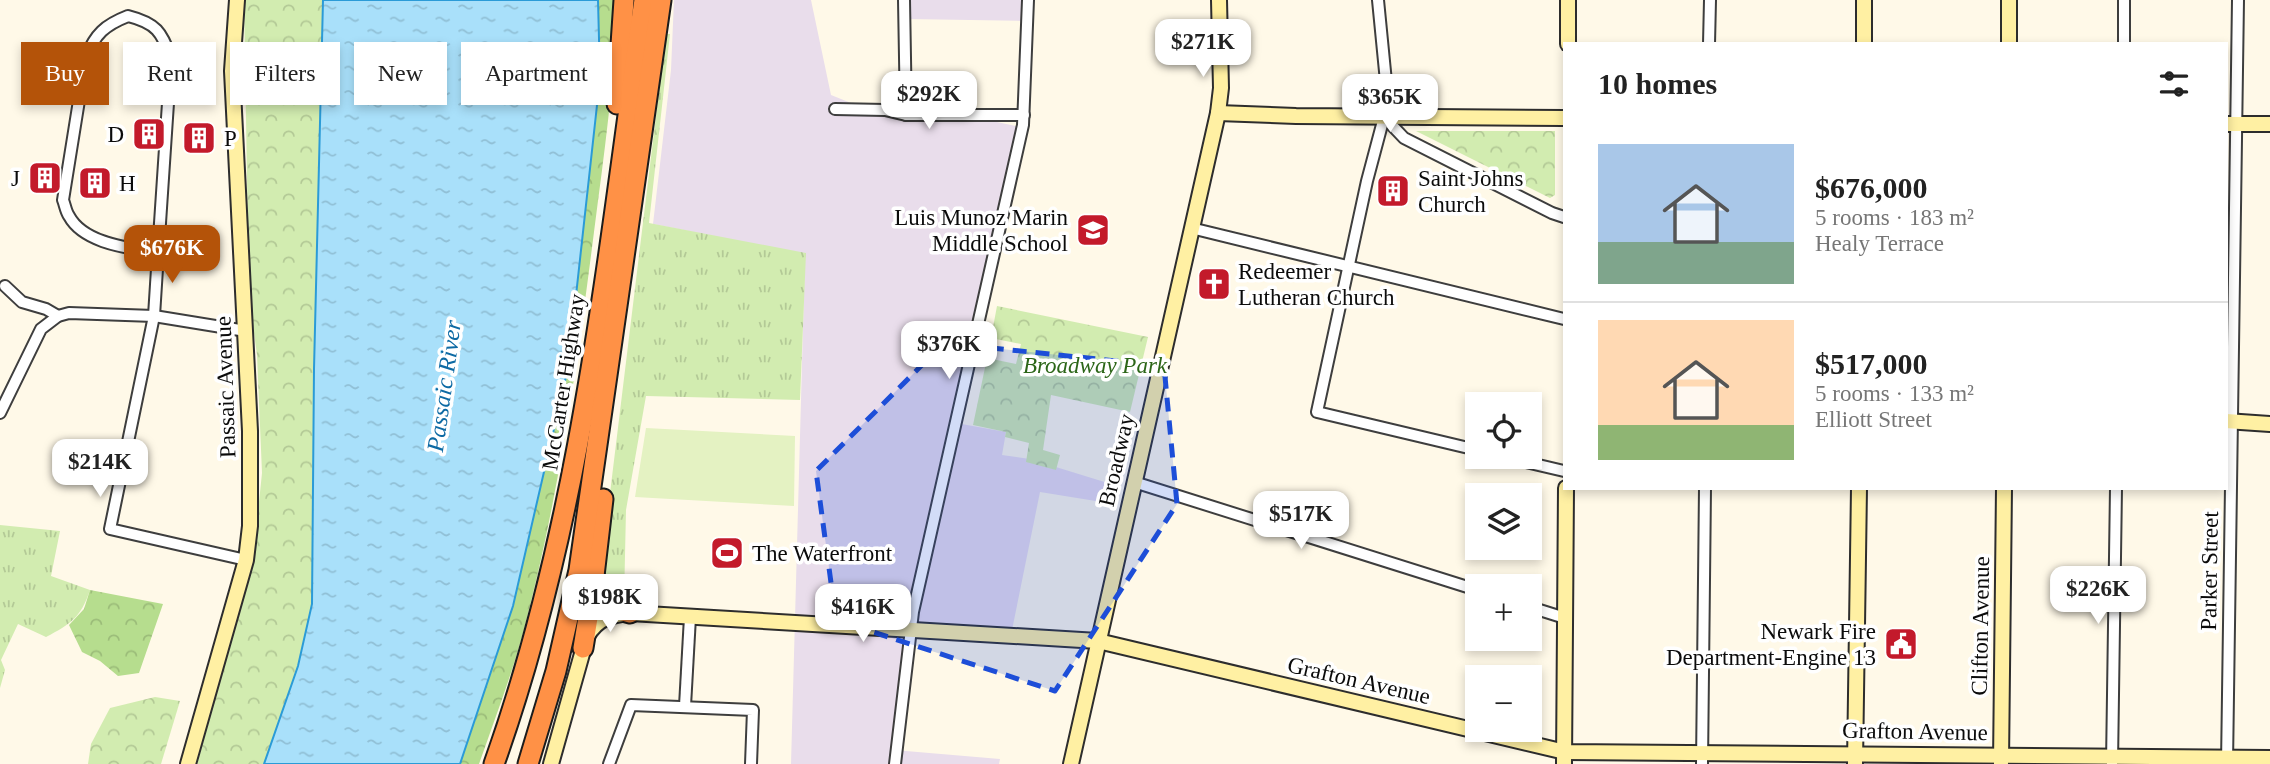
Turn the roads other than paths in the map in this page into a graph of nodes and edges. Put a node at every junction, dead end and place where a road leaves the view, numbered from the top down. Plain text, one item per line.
1 (237, 0) edge
2 (624, 0) edge
3 (644, 0) edge
4 (661, 0) edge
5 (904, 0) edge
6 (1028, 0) edge
7 (1219, 0) edge
8 (1378, 0) edge
9 (1568, 0) edge
10 (1710, 0) edge
11 (1864, 0) edge
12 (2009, 0) edge
13 (2124, 0) edge
14 (2238, 0) edge
15 (1568, 42) edge
16 (1709, 42) edge
17 (1864, 42) edge
18 (2009, 42) edge
19 (2123, 42) edge
20 (835, 109) dead end
21 (1217, 113) junction
22 (906, 115) junction
23 (1024, 115) junction
24 (1384, 117) junction
25 (1563, 118) edge
26 (2231, 124) edge
27 (2270, 124) edge
28 (1563, 217) edge
29 (1191, 228) junction
30 (158, 253) junction
31 (1349, 265) junction
32 (5, 286) dead end
33 (599, 312) junction
34 (58, 316) junction
35 (154, 316) junction
36 (1563, 319) edge
37 (246, 331) junction
38 (614, 332) junction
39 (0, 414) edge
40 (2229, 421) edge
41 (2270, 424) edge
42 (1465, 447) edge
43 (1542, 466) edge
44 (1563, 471) edge
45 (1134, 482) junction
46 (1566, 490) edge
47 (1705, 490) edge
48 (1859, 490) edge
49 (2004, 490) edge
50 (2116, 490) edge
51 (246, 560) junction
52 (595, 570) junction
53 (1465, 586) edge
54 (1542, 611) edge
55 (630, 614) junction
56 (690, 617) junction
57 (1565, 618) junction
58 (910, 629) junction
59 (1098, 641) junction
60 (583, 648) junction
61 (685, 706) junction
62 (1564, 758) edge
63 (1702, 758) edge
64 (2270, 758) edge
65 (1855, 759) edge
66 (2001, 760) edge
67 (2112, 761) edge
68 (2227, 761) edge
69 (188, 764) edge
70 (494, 764) edge
71 (528, 764) edge
72 (551, 764) edge
73 (609, 764) edge
74 (751, 764) edge
75 (895, 764) edge
76 (1071, 764) edge

1 - 37 street, Passaic Avenue
2 - 33 highway
3 - 33 highway, McCarter Highway
4 - 38 highway
5 - 22 street
6 - 23 street
7 - 21 street, Broadway
8 - 24 street
9 - 15 street
10 - 16 street
11 - 17 street
12 - 18 street
13 - 19 street
14 - 26 street, Parker Street
20 - 22 street
21 - 24 street
21 - 29 street, Broadway
22 - 23 street
23 - 58 street
24 - 25 street
24 - 28 street
24 - 31 street
26 - 27 street
26 - 40 street, Parker Street
29 - 31 street
29 - 45 street, Broadway
30 - 30 street
30 - 35 street
31 - 36 street
31 - 42 street
32 - 34 street
33 - 70 highway, McCarter Highway
34 - 35 street
34 - 39 street
35 - 37 street
35 - 51 street
37 - 51 street, Passaic Avenue
38 - 52 highway
38 - 71 highway
40 - 41 street
40 - 68 street, Parker Street
43 - 44 street
45 - 53 street
45 - 59 street, Broadway
46 - 57 street
47 - 63 street
48 - 65 street
49 - 66 street, Clifton Avenue
50 - 67 street
51 - 69 street, Passaic Avenue
52 - 55 highway
52 - 60 highway
54 - 57 street
55 - 56 street, Grafton Avenue
55 - 60 street, Grafton Avenue
56 - 58 street, Grafton Avenue
56 - 61 street
57 - 62 street
58 - 59 street, Grafton Avenue
58 - 75 street
59 - 62 street, Grafton Avenue
59 - 76 street, Broadway
60 - 72 street
61 - 73 street
61 - 74 street
62 - 63 street, Grafton Avenue
63 - 65 street, Grafton Avenue
64 - 68 street, Grafton Avenue
65 - 66 street, Grafton Avenue
66 - 67 street, Grafton Avenue
67 - 68 street, Grafton Avenue

